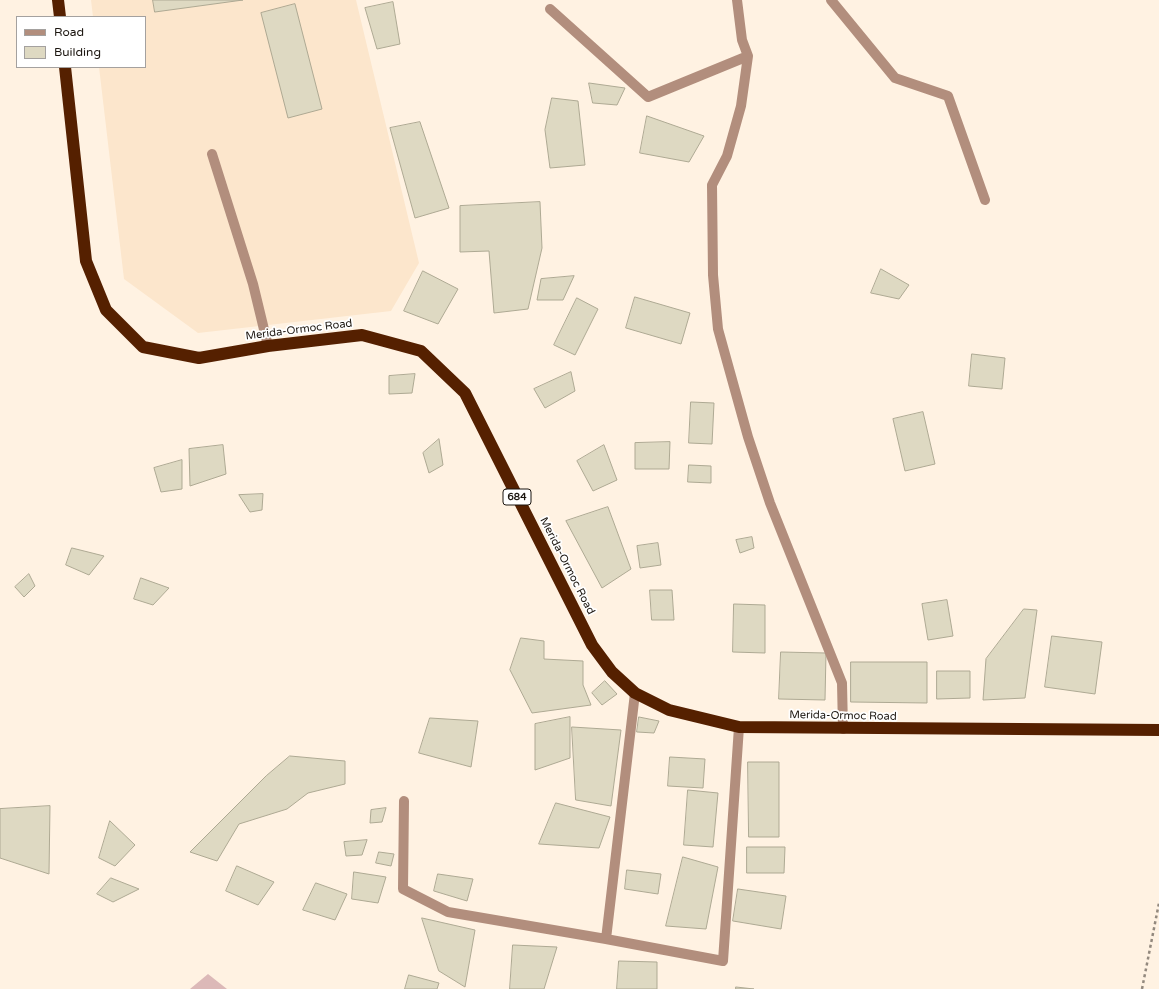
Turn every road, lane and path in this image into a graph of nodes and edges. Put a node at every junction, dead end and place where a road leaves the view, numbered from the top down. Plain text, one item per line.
1 (58, 0) edge
2 (737, 0) edge
3 (831, 0) edge
4 (550, 9) dead end
5 (60, 16) edge
6 (748, 56) junction
7 (65, 68) edge
8 (212, 154) dead end
9 (985, 200) dead end
10 (268, 346) junction
11 (635, 693) junction
12 (739, 727) junction
13 (843, 729) junction
14 (1159, 730) edge
15 (404, 801) dead end
16 (1159, 904) edge
17 (606, 939) junction
18 (1142, 989) edge

1 - 5 highway
2 - 6 street
3 - 9 street
4 - 6 street
6 - 13 street
7 - 10 highway, Merida-Ormoc Road / 684
8 - 10 street
10 - 11 highway, Merida-Ormoc Road / 684
11 - 12 highway, Merida-Ormoc Road / 684
11 - 17 street
12 - 13 highway, Merida-Ormoc Road / 684
12 - 17 street
13 - 14 highway, Merida-Ormoc Road / 684
15 - 17 street
16 - 18 path

